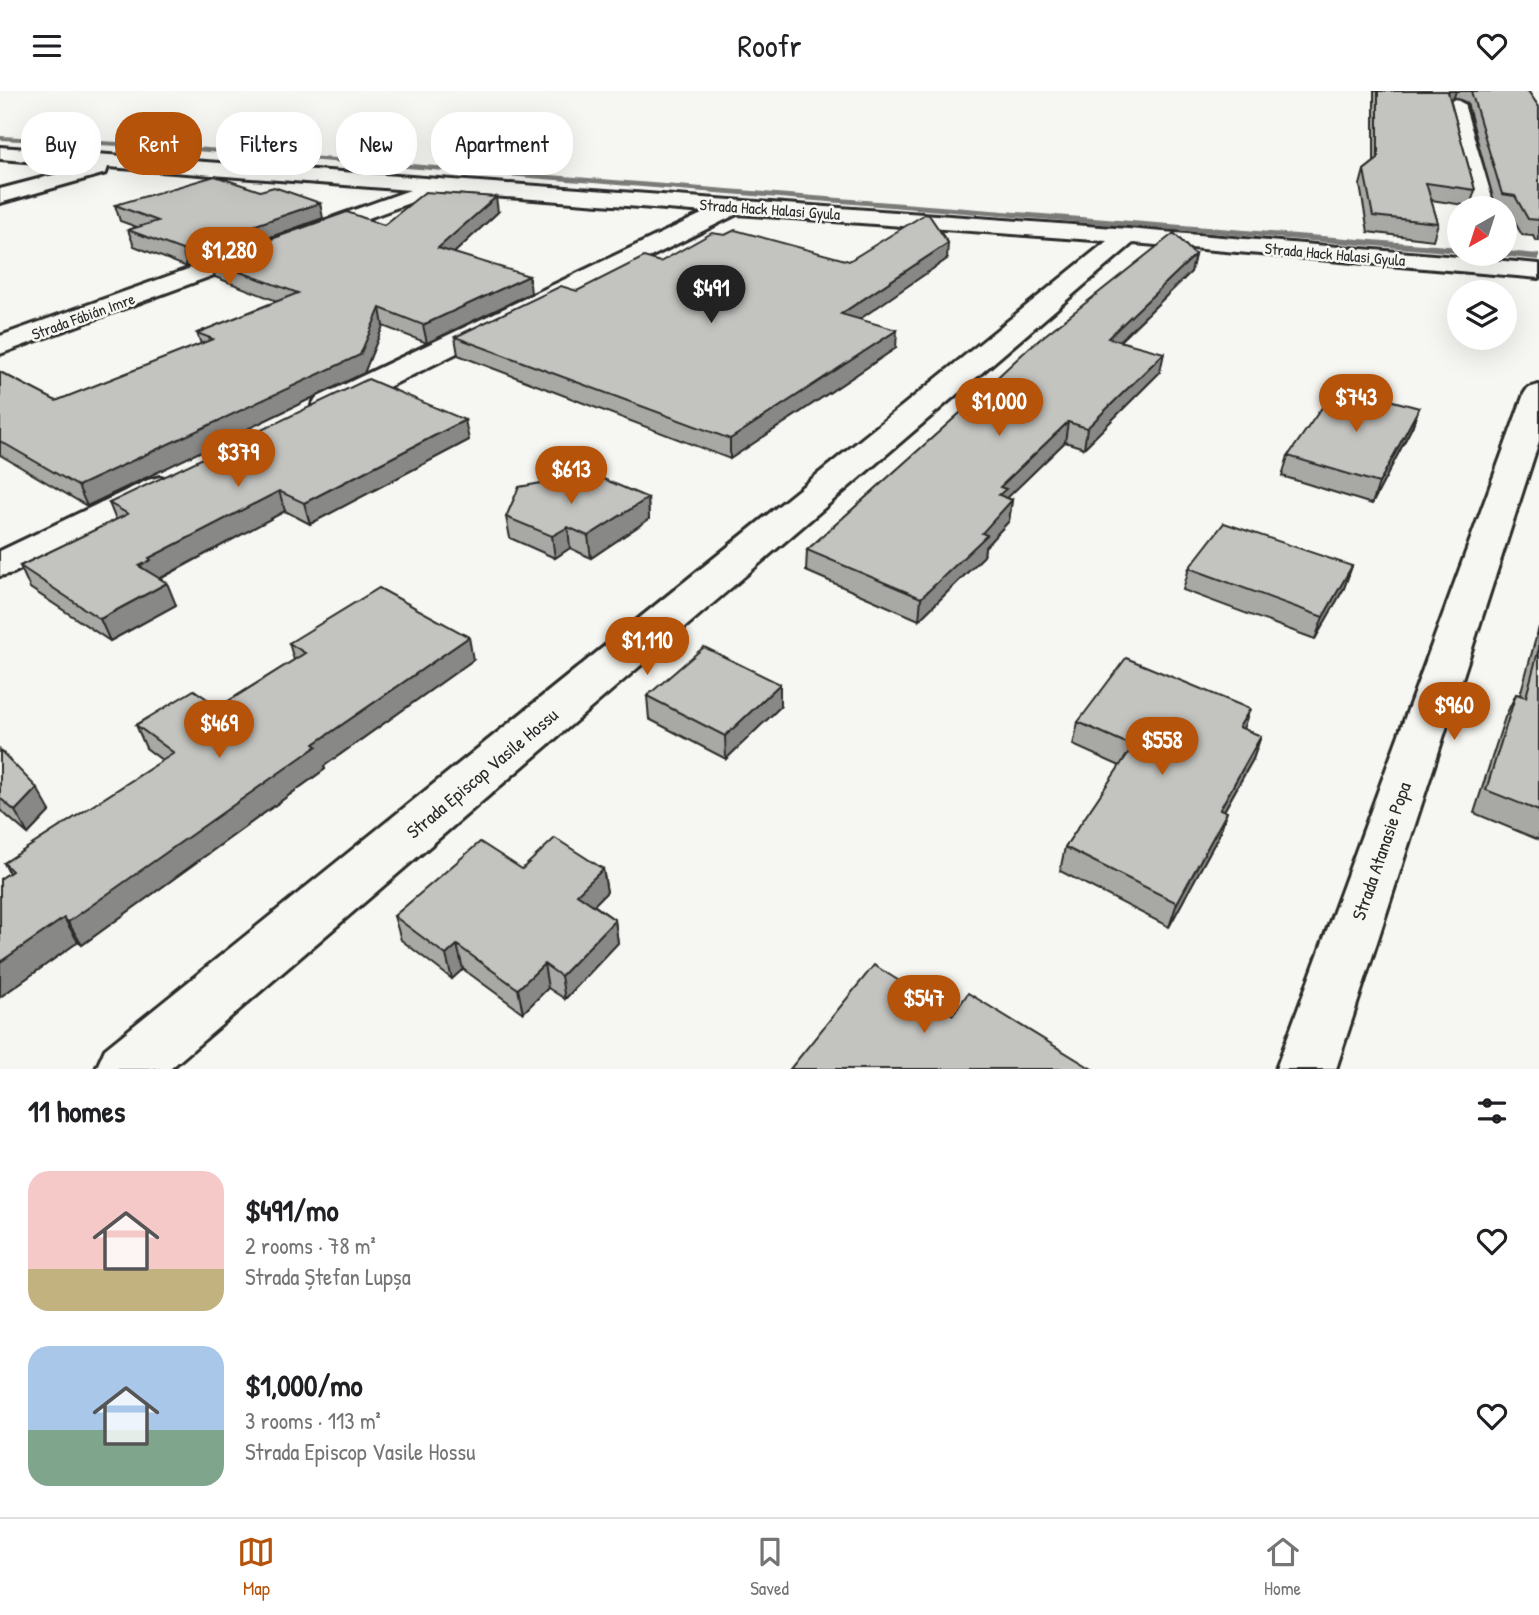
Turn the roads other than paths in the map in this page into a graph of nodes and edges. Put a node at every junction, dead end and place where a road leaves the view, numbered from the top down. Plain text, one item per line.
1 (1455, 104) dead end
2 (0, 153) edge
3 (115, 160) edge
4 (115, 164) edge
5 (202, 167) edge
6 (442, 185) junction
7 (1481, 196) edge
8 (0, 197) edge
9 (734, 207) junction
10 (1128, 236) junction
11 (1447, 257) edge
12 (1517, 266) edge
13 (1539, 271) edge
14 (0, 347) edge
15 (1539, 394) edge
16 (299, 419) edge
17 (187, 474) edge
18 (0, 565) edge
19 (126, 1069) edge
20 (1306, 1069) edge

1 - 7 street
2 - 3 street, Strada Hack Halasi Gyula
4 - 8 street
5 - 6 street, Strada Hack Halasi Gyula
6 - 9 street, Strada Hack Halasi Gyula
6 - 14 street, Strada Fábián Imre
9 - 10 street, Strada Hack Halasi Gyula
9 - 16 street
10 - 11 street, Strada Hack Halasi Gyula
10 - 19 street, Strada Episcop Vasile Hossu
12 - 13 street, Strada Hack Halasi Gyula
15 - 20 street, Strada Atanasie Popa
17 - 18 street

